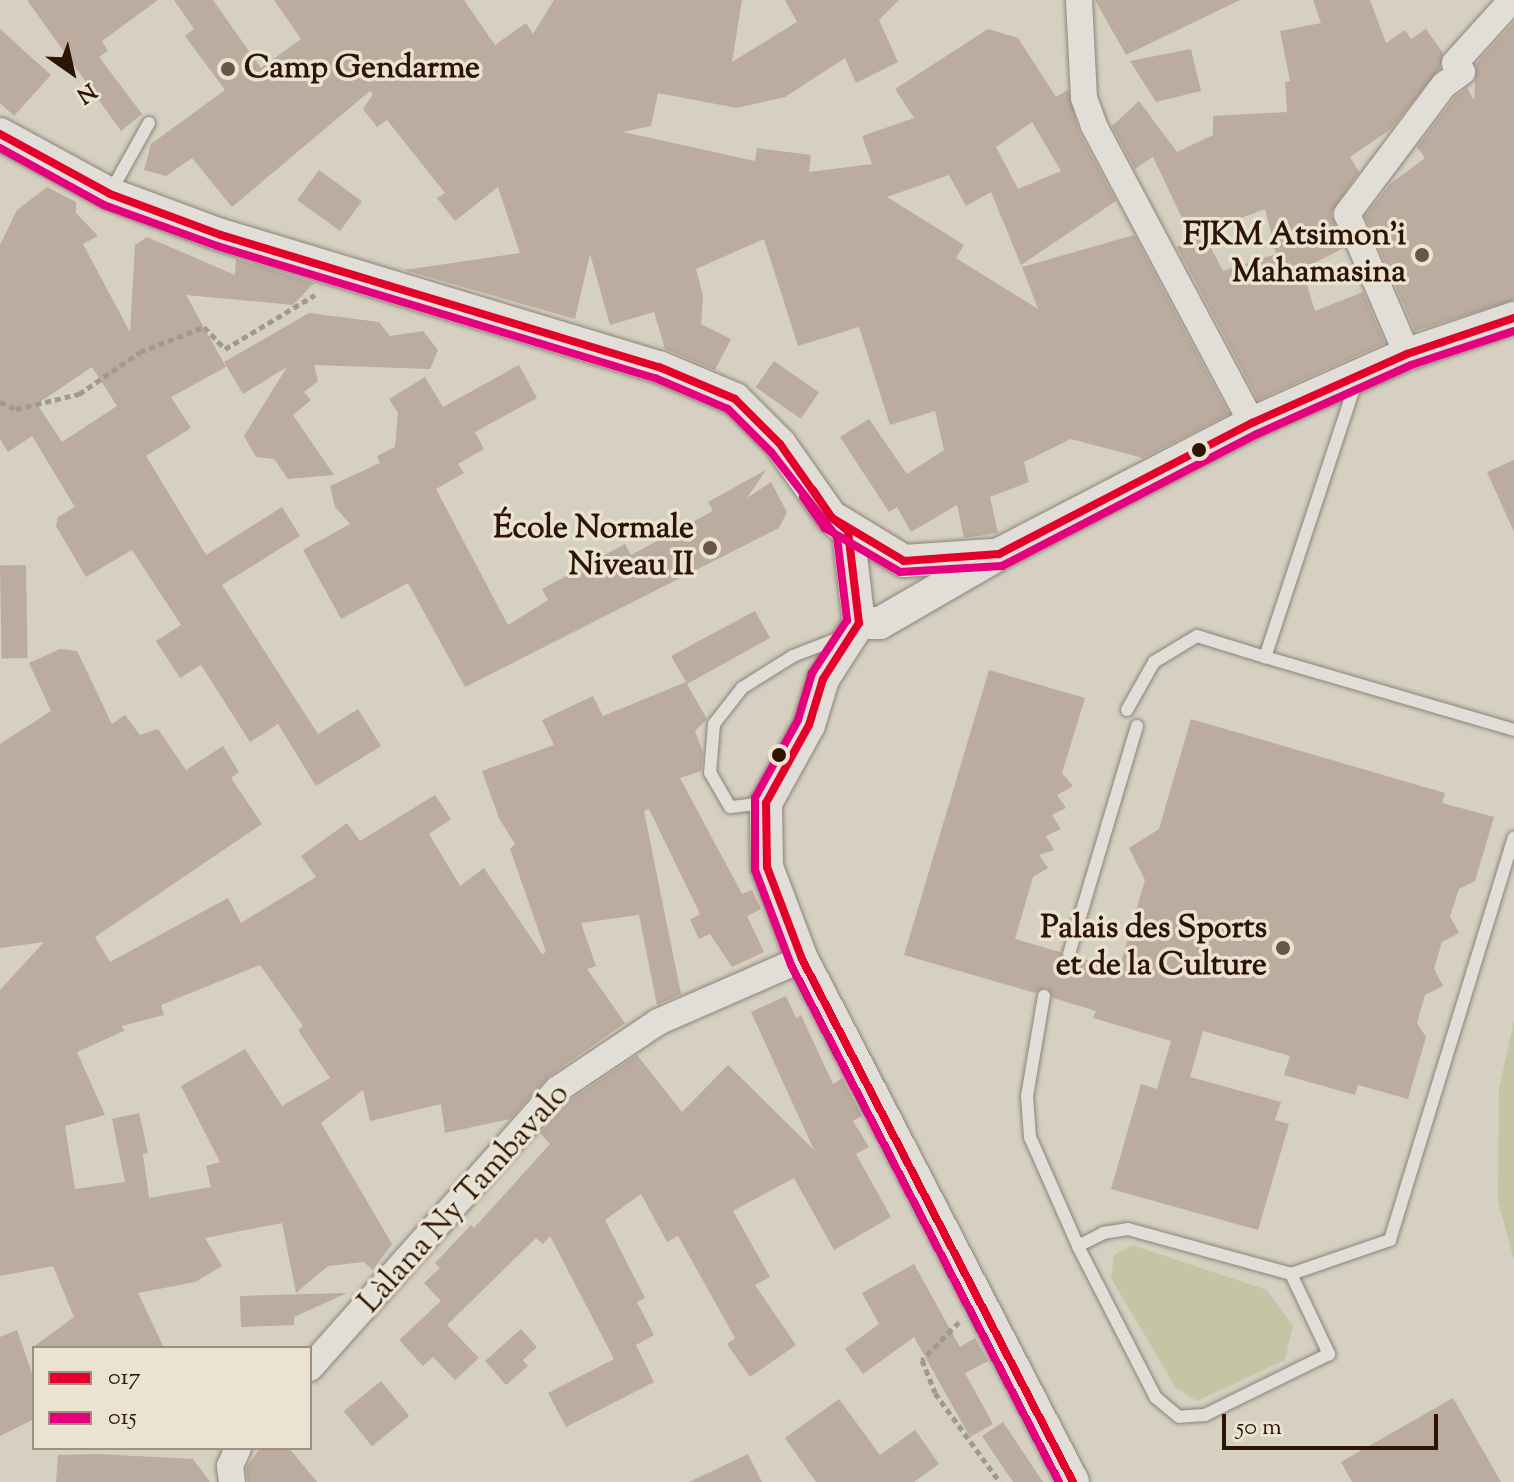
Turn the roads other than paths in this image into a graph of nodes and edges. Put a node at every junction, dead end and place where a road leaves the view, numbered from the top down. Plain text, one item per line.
1 (1079, 0) edge
2 (1511, 1) edge
3 (149, 123) dead end
4 (0, 134) edge
5 (110, 194) junction
6 (1514, 318) edge
7 (1407, 354) junction
8 (1358, 376) junction
9 (1252, 423) junction
10 (832, 518) junction
11 (999, 554) junction
12 (854, 628) junction
13 (1265, 657) junction
14 (1127, 710) dead end
15 (1137, 726) dead end
16 (1514, 730) edge
17 (766, 803) junction
18 (1514, 838) edge
19 (1069, 954) dead end
20 (802, 959) junction
21 (1044, 996) dead end
22 (1078, 1246) junction
23 (1291, 1274) junction
24 (312, 1366) edge
25 (237, 1450) edge
26 (232, 1482) edge
27 (1073, 1482) edge

1 - 9 street
2 - 7 street
3 - 5 lane
4 - 5 street
5 - 10 street
6 - 7 street
7 - 8 street
8 - 9 street
8 - 13 lane
9 - 11 street
10 - 11 street
10 - 12 street
11 - 12 street
12 - 17 street
12 - 17 lane
13 - 14 lane
13 - 16 lane
15 - 19 lane
17 - 20 street
18 - 23 lane
20 - 24 street, Làlana Ny Tambavalo
20 - 27 street
21 - 22 lane
22 - 23 lane
22 - 23 lane
25 - 26 street

